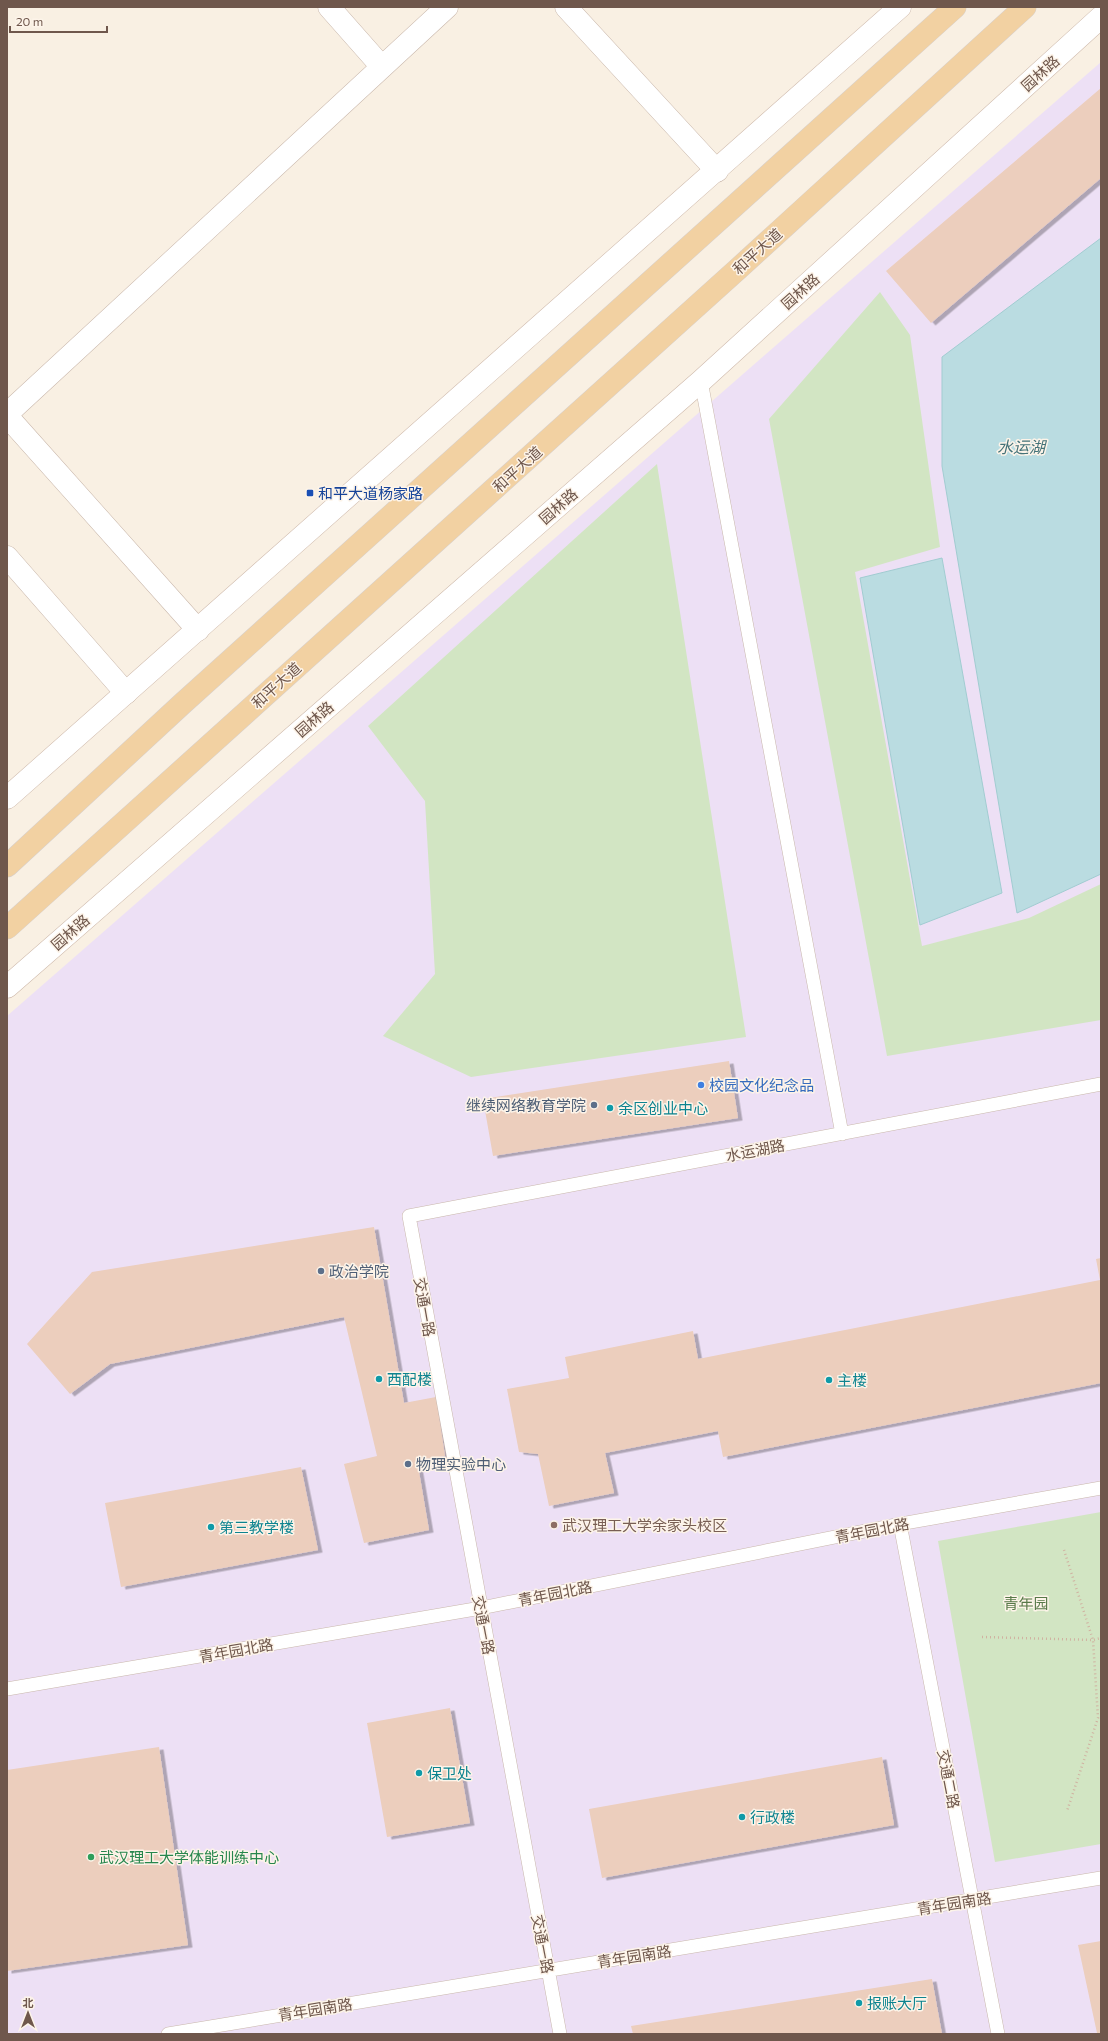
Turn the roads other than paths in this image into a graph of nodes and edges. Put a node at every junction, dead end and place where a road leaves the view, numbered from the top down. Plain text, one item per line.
1 (329, 7) edge
2 (447, 7) edge
3 (566, 7) edge
4 (900, 7) edge
5 (955, 7) edge
6 (1025, 7) edge
7 (1101, 17) edge
8 (382, 67) junction
9 (717, 171) junction
10 (702, 381) junction
11 (7, 415) edge
12 (7, 557) edge
13 (198, 630) junction
14 (126, 693) junction
15 (7, 798) edge
16 (7, 866) edge
17 (7, 928) edge
18 (7, 987) edge
19 (1101, 1084) edge
20 (842, 1134) junction
21 (409, 1216) joint
22 (1101, 1488) edge
23 (900, 1524) junction
24 (481, 1608) junction
25 (7, 1690) edge
26 (1101, 1878) edge
27 (972, 1900) junction
28 (548, 1970) junction
29 (168, 2034) edge
30 (560, 2034) edge
31 (998, 2034) edge

1 - 8 main road
2 - 8 main road
3 - 9 main road
4 - 9 main road
5 - 16 main road
6 - 17 main road, 和平大道
7 - 10 main road, 园林路
8 - 11 main road
9 - 13 main road
10 - 18 main road, 园林路
10 - 20 lane
11 - 13 main road
12 - 14 main road
13 - 14 main road
14 - 15 main road
19 - 20 lane, 水运湖路
20 - 21 lane, 水运湖路
21 - 24 lane, 交通一路
22 - 23 lane, 青年园北路
23 - 24 lane, 青年园北路
23 - 27 lane, 交通二路
24 - 25 lane, 青年园北路
24 - 28 lane, 交通一路
26 - 27 lane, 青年园南路
27 - 28 lane, 青年园南路
27 - 31 lane, 交通二路
28 - 29 lane, 青年园南路
28 - 30 lane, 交通一路

